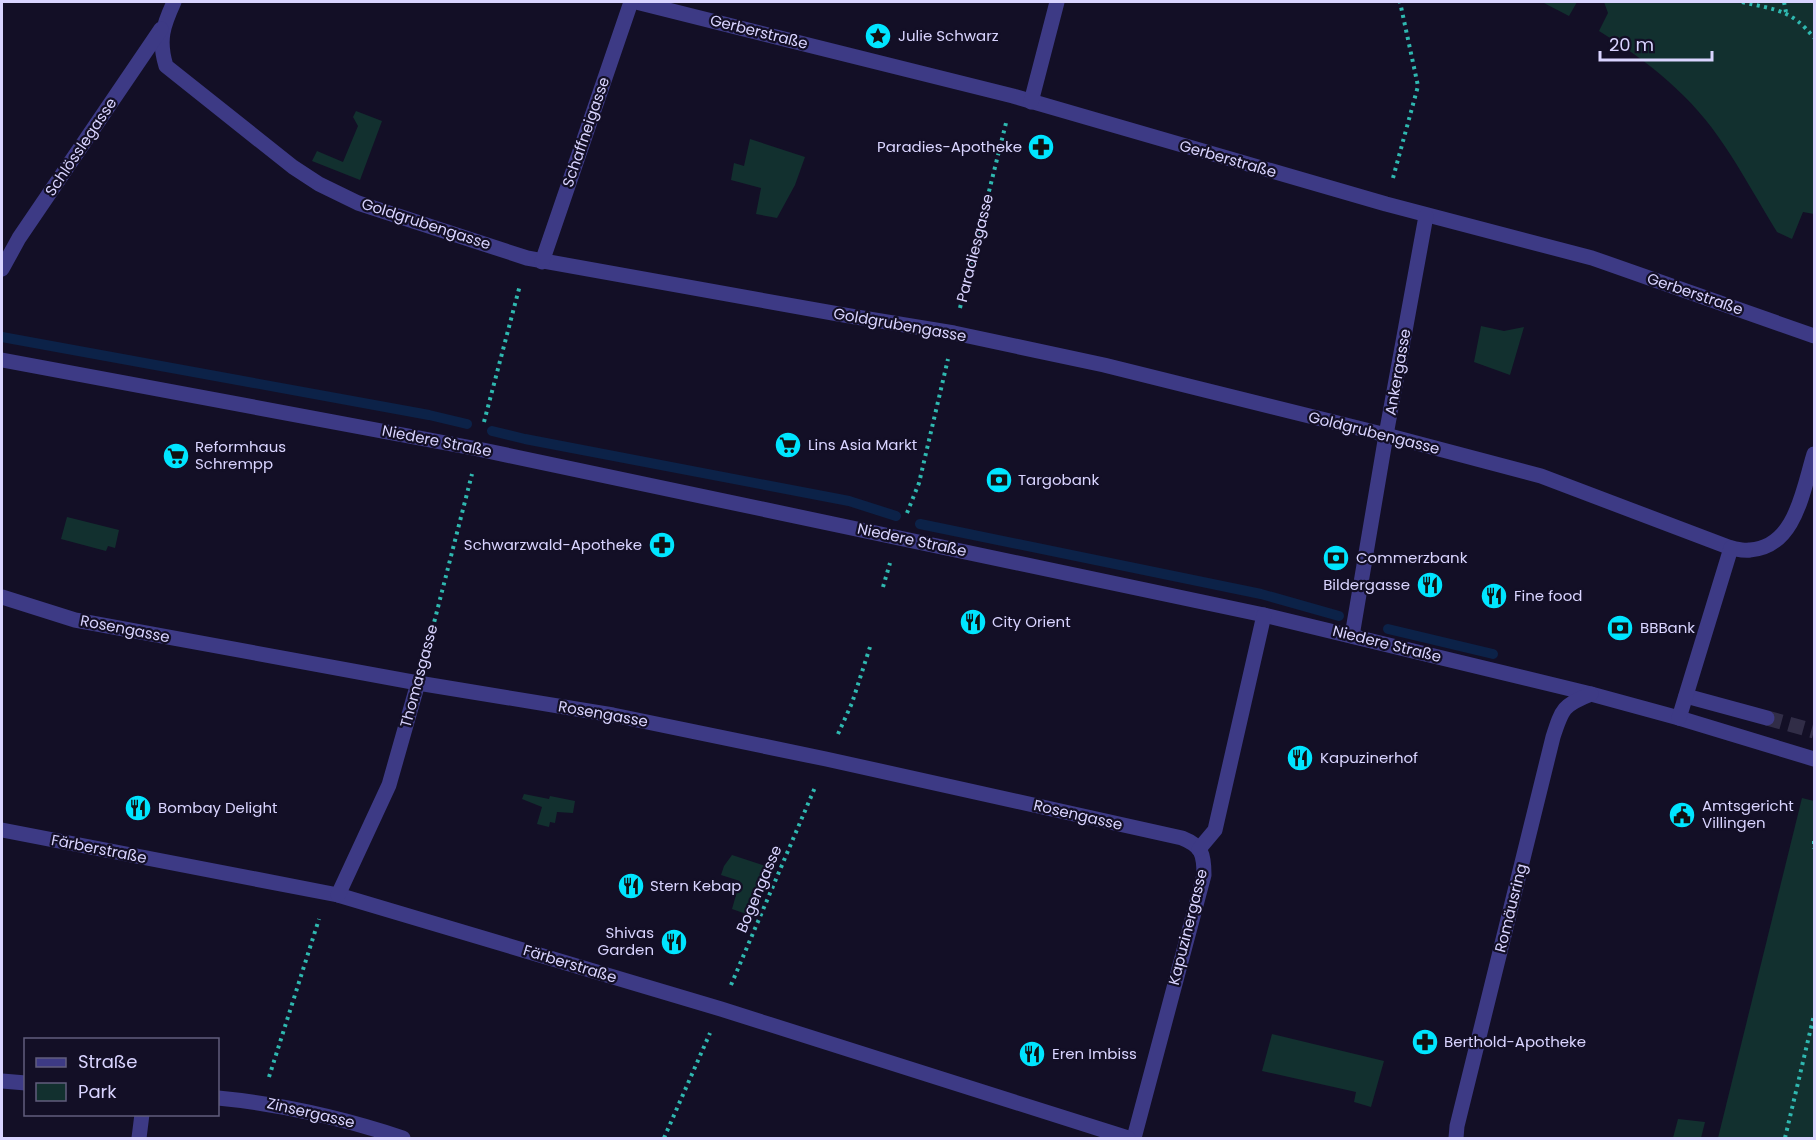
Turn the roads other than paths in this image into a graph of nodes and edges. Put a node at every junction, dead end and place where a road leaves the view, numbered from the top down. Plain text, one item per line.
1 (174, 2) edge
2 (631, 2) edge
3 (638, 2) edge
4 (1057, 2) edge
5 (163, 27) junction
6 (1031, 102) junction
7 (1426, 216) junction
8 (542, 262) junction
9 (2, 269) edge
10 (1815, 336) edge
11 (2, 360) edge
12 (1386, 435) junction
13 (1815, 454) edge
14 (1731, 548) junction
15 (2, 597) edge
16 (1264, 615) junction
17 (1352, 636) junction
18 (418, 683) junction
19 (1591, 694) junction
20 (1686, 696) junction
21 (1679, 718) junction
22 (1767, 718) tunnel mouth
23 (1815, 759) edge
24 (2, 830) edge
25 (1199, 849) junction
26 (333, 894) junction
27 (2, 1081) edge
28 (24, 1083) edge
29 (219, 1098) edge
30 (142, 1116) edge
31 (139, 1138) edge
32 (403, 1138) edge
33 (1128, 1138) edge
34 (1134, 1138) edge
35 (1456, 1138) edge

1 - 5 street, Goldgrubengasse
2 - 8 street, Schaffneigasse
3 - 6 street, Gerberstraße
4 - 6 street
5 - 8 street, Goldgrubengasse
5 - 9 street, Schlösslegasse
6 - 7 street, Gerberstraße
7 - 10 street, Gerberstraße
7 - 12 street, Ankergasse
8 - 12 street, Goldgrubengasse
11 - 16 street, Niedere Straße
12 - 14 street, Goldgrubengasse
12 - 17 street, Ankergasse
13 - 14 street
14 - 20 street
15 - 18 street, Rosengasse
16 - 17 street, Niedere Straße
16 - 25 street, Kapuzinergasse
17 - 19 street, Niedere Straße
18 - 25 street, Rosengasse
18 - 26 street, Thomasgasse
19 - 21 street, Niedere Straße
19 - 35 street, Romäusring
20 - 21 street
20 - 22 street
21 - 23 street, Niedere Straße
24 - 26 street, Färberstraße
25 - 34 street, Kapuzinergasse
26 - 33 street, Färberstraße
27 - 28 street
29 - 32 street, Zinsergasse
30 - 31 street

